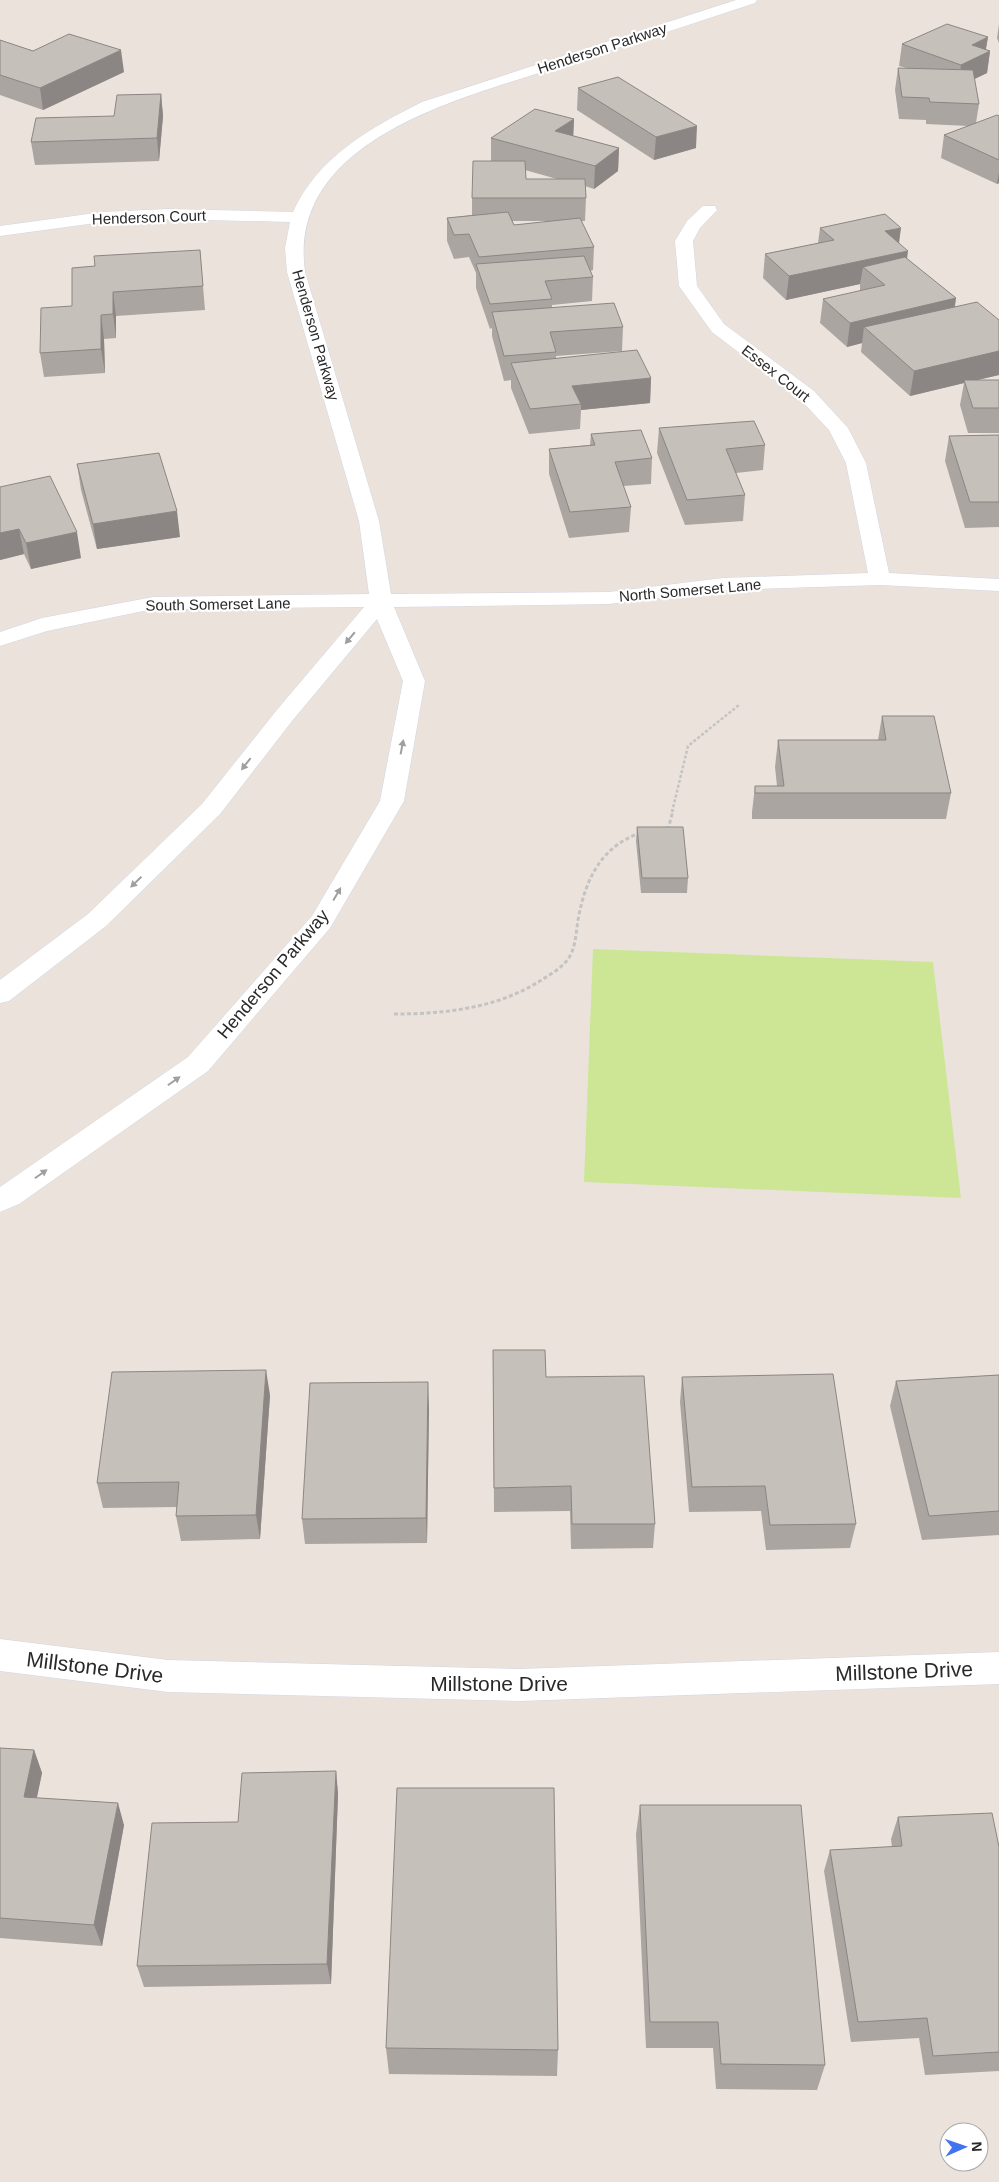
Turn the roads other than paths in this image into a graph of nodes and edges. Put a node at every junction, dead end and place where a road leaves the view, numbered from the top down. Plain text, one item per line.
1 (750, 0) edge
2 (709, 210) dead end
3 (299, 217) junction
4 (0, 231) edge
5 (880, 579) junction
6 (999, 585) edge
7 (381, 601) junction
8 (0, 639) edge
9 (0, 994) edge
10 (0, 1201) edge
11 (0, 1655) edge
12 (999, 1668) edge

1 - 3 street, Henderson Parkway
2 - 5 street, Essex Court
3 - 4 street, Henderson Court
3 - 7 street, Henderson Parkway
5 - 6 street, North Somerset Lane
5 - 7 street, North Somerset Lane
7 - 8 street, South Somerset Lane
7 -> 9 street
10 -> 7 street, Henderson Parkway
11 - 12 street, Millstone Drive

